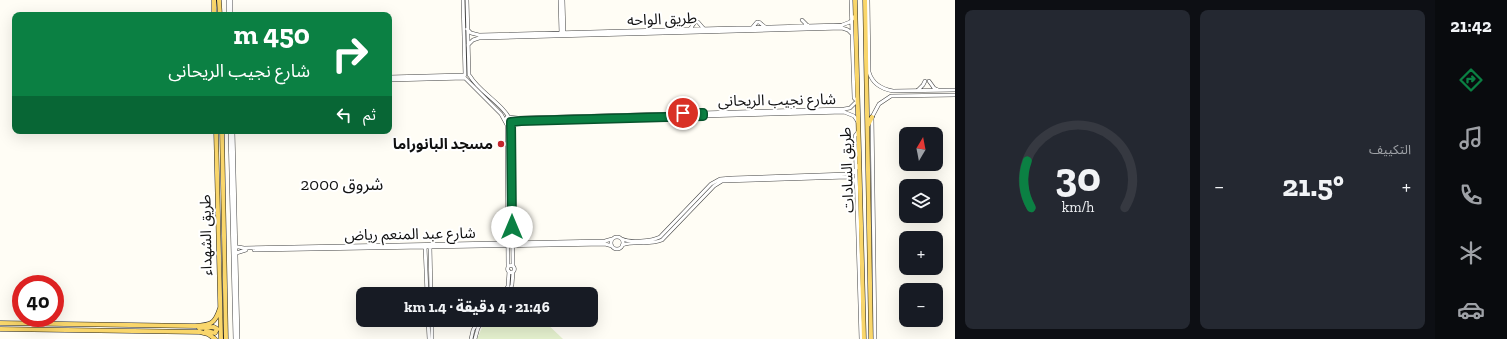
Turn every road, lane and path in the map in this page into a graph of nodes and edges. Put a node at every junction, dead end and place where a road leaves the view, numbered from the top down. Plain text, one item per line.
1 (214, 0) edge
2 (219, 0) edge
3 (229, 0) edge
4 (463, 0) edge
5 (467, 0) edge
6 (560, 0) edge
7 (563, 0) edge
8 (852, 0) edge
9 (855, 0) edge
10 (865, 0) edge
11 (868, 0) edge
12 (214, 12) edge
13 (220, 12) edge
14 (230, 12) edge
15 (854, 18) junction
16 (562, 25) junction
17 (795, 26) junction
18 (808, 26) junction
19 (765, 27) junction
20 (840, 27) junction
21 (752, 28) junction
22 (467, 29) junction
23 (690, 29) junction
24 (704, 29) junction
25 (552, 33) junction
26 (571, 33) junction
27 (562, 34) junction
28 (852, 34) junction
29 (529, 35) junction
30 (482, 37) junction
31 (468, 45) junction
32 (866, 54) junction
33 (869, 61) junction
34 (466, 76) junction
35 (392, 78) edge
36 (925, 81) dead end
37 (929, 81) dead end
38 (889, 90) junction
39 (938, 90) junction
40 (955, 90) edge
41 (917, 91) junction
42 (955, 95) edge
43 (891, 96) junction
44 (857, 101) junction
45 (844, 111) junction
46 (509, 117) junction
47 (872, 117) junction
48 (524, 119) junction
49 (506, 122) junction
50 (511, 122) junction
51 (858, 122) junction
52 (867, 127) junction
53 (858, 132) junction
54 (216, 134) edge
55 (222, 134) edge
56 (222, 134) edge
57 (232, 134) edge
58 (217, 143) junction
59 (510, 152) junction
60 (859, 165) junction
61 (856, 170) junction
62 (847, 176) junction
63 (856, 182) junction
64 (860, 197) junction
65 (869, 197) junction
66 (869, 209) junction
67 (223, 210) junction
68 (860, 210) junction
69 (218, 216) junction
70 (857, 216) junction
71 (861, 222) junction
72 (872, 224) junction
73 (870, 228) junction
74 (861, 232) junction
75 (612, 239) junction
76 (858, 239) junction
77 (870, 241) junction
78 (625, 243) junction
79 (609, 244) junction
80 (479, 245) junction
81 (511, 245) junction
82 (234, 246) junction
83 (428, 246) junction
84 (873, 246) junction
85 (348, 247) junction
86 (503, 247) junction
87 (234, 254) junction
88 (509, 255) junction
89 (858, 256) junction
90 (862, 260) junction
91 (513, 266) junction
92 (508, 267) junction
93 (511, 272) junction
94 (428, 287) edge
95 (431, 287) edge
96 (507, 287) edge
97 (511, 287) edge
98 (220, 308) junction
99 (0, 323) edge
100 (195, 326) junction
101 (428, 327) edge
102 (432, 327) edge
103 (475, 327) edge
104 (479, 327) edge
105 (0, 329) edge
106 (200, 332) junction
107 (215, 339) edge
108 (221, 339) edge
109 (226, 339) edge
110 (236, 339) edge
111 (428, 339) edge
112 (432, 339) edge
113 (471, 339) edge
114 (475, 339) edge
115 (862, 339) edge
116 (871, 339) edge
117 (875, 339) edge

1 - 12 main road
2 - 13 main road
3 - 14 street
4 - 34 street
5 - 22 street
6 - 16 street
7 - 16 street
8 - 15 street
9 - 15 main road, طريق السادات
10 - 32 main road, طريق السادات
11 - 33 street
15 - 20 street, طريق الواحه
15 - 28 street
15 - 44 main road, طريق السادات
16 - 25 street
16 - 26 street
16 - 27 street
17 - 18 street, طريق الواحه
17 - 18 street
17 - 19 street, طريق الواحه
18 - 20 street, طريق الواحه
19 - 21 street, طريق الواحه
19 - 21 street
20 - 27 street, طريق الواحه
20 - 28 street, طريق الواحه
21 - 24 street, طريق الواحه
22 - 30 street, طريق الواحه
22 - 31 street
23 - 24 street, طريق الواحه
23 - 24 street
23 - 26 street, طريق الواحه
25 - 27 street, طريق الواحه
25 - 29 street, طريق الواحه
26 - 27 street, طريق الواحه
27 - 29 street, طريق الواحه
28 - 44 street
29 - 30 street, طريق الواحه
30 - 31 street, طريق الواحه
31 - 34 street
32 - 33 main road
32 - 52 main road, طريق السادات
33 - 38 street
34 - 35 street
34 - 46 street
34 - 49 street
36 - 41 street
37 - 39 street
38 - 41 street
38 - 43 street
39 - 40 street
39 - 41 street
42 - 43 street
43 - 47 street
44 - 45 street, شارع نجيب الريحانى
44 - 51 main road, طريق السادات
45 - 48 street, شارع نجيب الريحانى
45 - 51 street, شارع نجيب الريحانى
46 - 48 street, شارع نجيب الريحانى
46 - 49 street
46 - 50 street
47 - 52 main road
47 - 72 street
48 - 50 street, شارع نجيب الريحانى
49 - 50 street, شارع نجيب الريحانى
49 - 59 street
50 - 59 street
51 - 53 main road, طريق السادات
52 - 65 main road, طريق السادات
53 - 60 main road, طريق السادات
53 - 61 street
54 - 58 main road, طريق الشهداء
55 - 58 main road
56 - 67 main road, طريق الشهداء
57 - 82 street
58 - 69 main road, طريق الشهداء
59 - 81 street
60 - 61 street
60 - 64 main road, طريق السادات
61 - 62 street
61 - 63 street
62 - 63 street
62 - 78 street
63 - 70 street
64 - 65 main road
64 - 68 main road, طريق السادات
65 - 66 main road, طريق السادات
66 - 68 main road
66 - 73 main road, طريق السادات
67 - 69 main road
67 - 109 main road, طريق الشهداء
68 - 71 main road, طريق السادات
69 - 98 main road, طريق الشهداء
70 - 71 main road
70 - 76 street
71 - 74 main road, طريق السادات
72 - 73 main road
72 - 84 street
73 - 77 main road, طريق السادات
74 - 76 main road
74 - 90 main road, طريق السادات
75 - 78 street
75 - 79 street, شارع عبد المنعم رياض
75 - 79 street
76 - 89 street
77 - 84 main road
77 - 116 main road, طريق السادات
78 - 79 street
79 - 81 street, شارع عبد المنعم رياض
80 - 81 street, شارع عبد المنعم رياض
80 - 83 street, شارع عبد المنعم رياض
80 - 86 street, شارع عبد المنعم رياض
81 - 86 street, شارع عبد المنعم رياض
81 - 88 street
81 - 91 street
82 - 85 street, شارع عبد المنعم رياض
82 - 87 street
83 - 85 street, شارع عبد المنعم رياض
83 - 94 street
83 - 95 street
84 - 117 street
85 - 87 street, شارع عبد المنعم رياض
86 - 88 street
87 - 110 street
88 - 92 street
89 - 90 main road
89 - 115 street
90 - 115 main road, طريق السادات
91 - 92 street
91 - 93 street
92 - 93 street
93 - 96 street
93 - 97 street
98 - 100 main road
98 - 108 main road, طريق الشهداء
99 - 100 main road
100 - 106 main road
101 - 111 street
102 - 112 street
103 - 113 street
104 - 114 street
105 - 106 main road
106 - 107 main road

